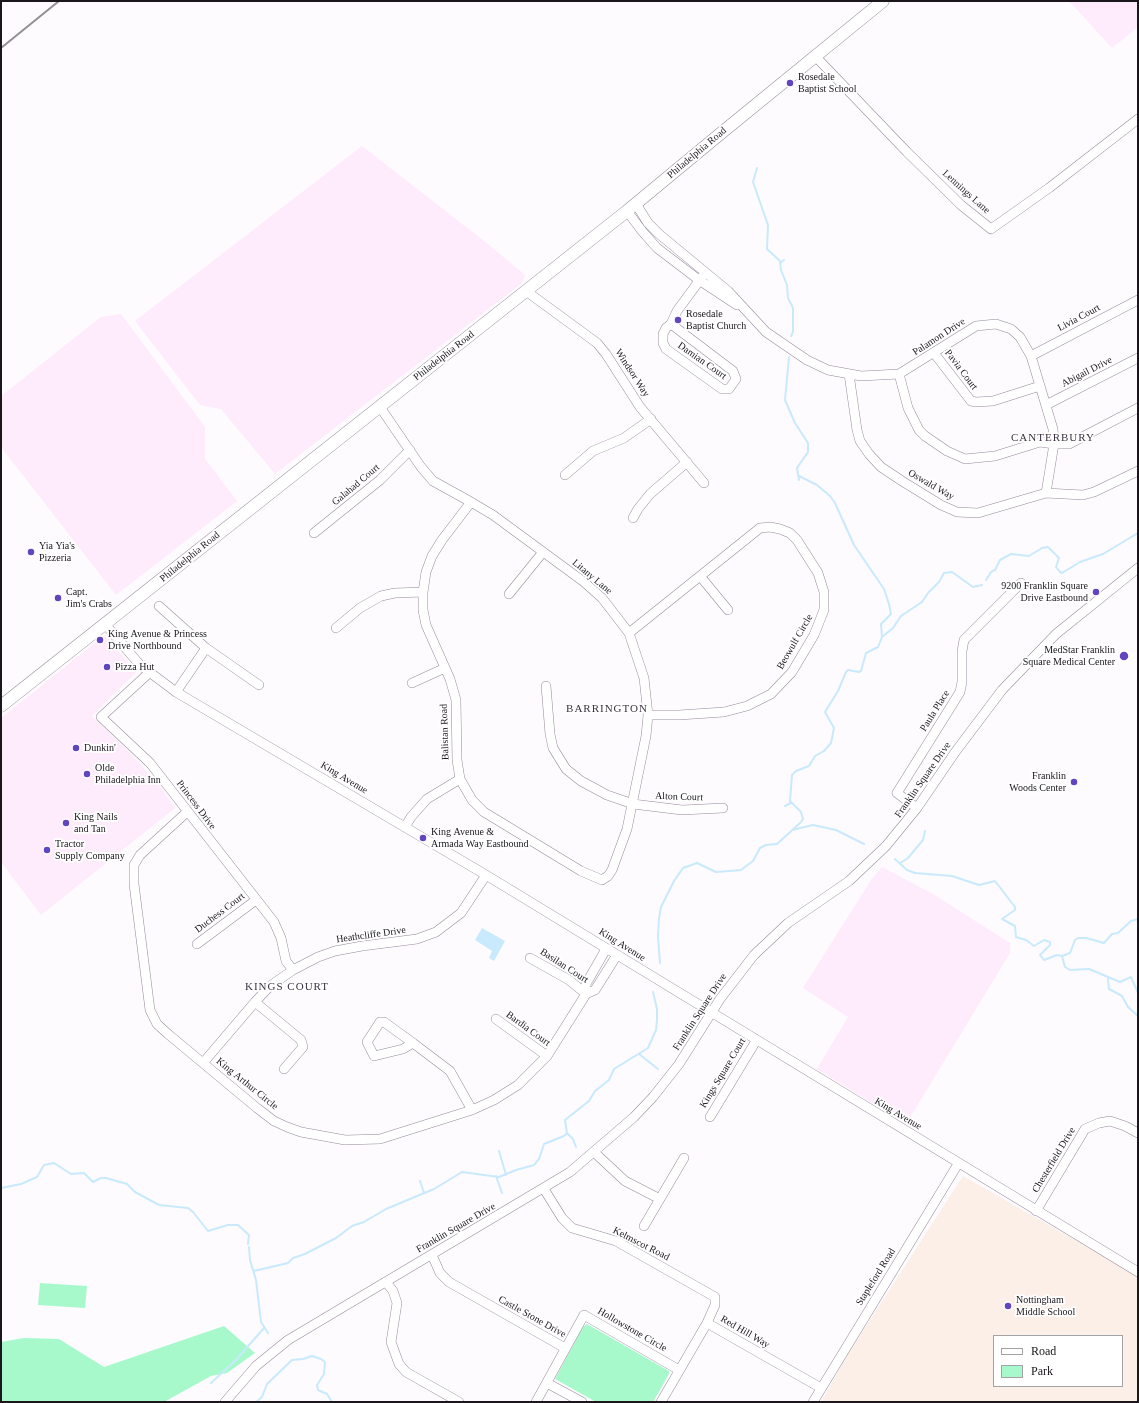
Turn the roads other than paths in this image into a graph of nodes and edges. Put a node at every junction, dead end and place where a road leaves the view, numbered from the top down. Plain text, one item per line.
1 (883, 1) edge
2 (815, 56) junction
3 (1138, 119) edge
4 (631, 208) junction
5 (706, 273) junction
6 (699, 280) junction
7 (526, 291) junction
8 (1138, 300) edge
9 (749, 314) junction
10 (671, 324) junction
11 (934, 353) junction
12 (1031, 356) junction
13 (1138, 358) edge
14 (849, 374) junction
15 (899, 374) junction
16 (1040, 386) junction
17 (1046, 405) junction
18 (380, 407) junction
19 (1138, 408) edge
20 (651, 419) junction
21 (1054, 444) junction
22 (410, 450) junction
23 (687, 462) junction
24 (1138, 471) edge
25 (565, 475) dead end
26 (704, 483) dead end
27 (1046, 493) junction
28 (471, 502) junction
29 (633, 518) dead end
30 (314, 533) dead end
31 (543, 552) junction
32 (1138, 568) edge
33 (700, 576) junction
34 (1021, 583) dead end
35 (423, 592) junction
36 (509, 594) dead end
37 (159, 606) dead end
38 (728, 610) dead end
39 (105, 624) junction
40 (336, 628) dead end
41 (629, 633) junction
42 (206, 648) junction
43 (445, 668) junction
44 (149, 673) junction
45 (412, 683) dead end
46 (259, 686) dead end
47 (546, 686) dead end
48 (176, 692) junction
49 (1, 706) edge
50 (648, 715) junction
51 (460, 779) junction
52 (633, 804) junction
53 (723, 808) dead end
54 (917, 808) junction
55 (187, 812) junction
56 (405, 827) junction
57 (486, 875) junction
58 (602, 880) joint
59 (256, 900) junction
60 (197, 944) dead end
61 (606, 949) junction
62 (617, 955) junction
63 (530, 958) dead end
64 (293, 970) junction
65 (586, 994) junction
66 (255, 1002) junction
67 (712, 1013) junction
68 (496, 1019) dead end
69 (756, 1040) junction
70 (413, 1043) junction
71 (547, 1056) junction
72 (203, 1063) junction
73 (284, 1069) dead end
74 (472, 1110) junction
75 (710, 1117) dead end
76 (1138, 1133) edge
77 (595, 1153) junction
78 (684, 1158) dead end
79 (958, 1164) junction
80 (544, 1189) junction
81 (660, 1199) junction
82 (1036, 1211) junction
83 (644, 1226) dead end
84 (432, 1255) junction
85 (1138, 1272) edge
86 (386, 1282) junction
87 (707, 1323) junction
88 (565, 1348) junction
89 (679, 1370) junction
90 (547, 1382) junction
91 (820, 1388) junction
92 (225, 1402) edge
93 (459, 1402) edge
94 (536, 1402) edge
95 (582, 1402) edge
96 (661, 1402) edge
97 (813, 1402) edge

1 - 2 main road, Philadelphia Road
2 - 3 street, Lennings Lane
2 - 4 main road, Philadelphia Road
4 - 5 street
4 - 6 street
4 - 7 main road, Philadelphia Road
5 - 6 street, Damian Court
5 - 9 street
6 - 9 street
6 - 10 street, Damian Court
7 - 18 main road, Philadelphia Road
7 - 20 street, Windsor Way
8 - 12 street, Livia Court
9 - 14 street
10 - 10 street, Damian Court
11 - 12 street, Palamon Drive
11 - 15 street, Palamon Drive
11 - 16 street, Pavia Court
12 - 16 street, Palamon Drive
13 - 17 street, Abigail Drive
14 - 15 street
14 - 27 street, Oswald Way
15 - 21 street
16 - 17 street, Palamon Drive
17 - 21 street, Palamon Drive
18 - 22 street, Litany Lane
18 - 39 main road, Philadelphia Road
19 - 21 street
20 - 23 street, Windsor Way
20 - 25 street
21 - 27 street, Palamon Drive
22 - 28 street, Litany Lane
22 - 30 street, Galahad Court
23 - 26 street, Windsor Way
23 - 29 street
24 - 27 street, Oswald Way
28 - 31 street, Litany Lane
28 - 35 street, Balistan Road
31 - 36 street
31 - 41 street, Litany Lane
32 - 54 street, Franklin Square Drive
33 - 38 street
33 - 41 street, Beowulf Circle
33 - 50 street, Beowulf Circle
34 - 54 street, Paula Place
35 - 40 street
35 - 43 street, Balistan Road
37 - 42 street
39 - 44 street, King Avenue
39 - 49 main road, Philadelphia Road
41 - 50 street, Litany Lane
42 - 46 street
42 - 48 street
43 - 45 street
43 - 51 street, Balistan Road
44 - 48 street, King Avenue
44 - 55 street, Princess Drive
47 - 52 street, Alton Court
48 - 56 street, King Avenue
50 - 52 street, Litany Lane
51 - 56 street
51 - 58 street, Balistan Road
52 - 53 street, Alton Court
52 - 58 street, Litany Lane
54 - 67 street, Franklin Square Drive
55 - 59 street, Princess Drive
55 - 72 street, King Arthur Circle
56 - 57 street, King Avenue
57 - 61 street, King Avenue
57 - 64 street, Heathcliffe Drive
59 - 60 street, Duchess Court
59 - 64 street, Princess Drive
61 - 62 street, King Avenue
61 - 65 street, King Arthur Circle
62 - 65 street, King Arthur Circle
62 - 67 street, King Avenue
63 - 65 street, Basilan Court
64 - 66 street, Heathcliffe Drive
65 - 71 street, King Arthur Circle
66 - 72 street, Heathcliffe Drive
66 - 73 street
67 - 69 street, King Avenue
67 - 77 street, Franklin Square Drive
68 - 71 street, Bardia Court
69 - 75 street, Kings Square Court
69 - 79 street, King Avenue
70 - 70 street
70 - 74 street
71 - 74 street, King Arthur Circle
72 - 74 street, King Arthur Circle
76 - 82 street, Chesterfield Drive
77 - 80 street, Franklin Square Drive
77 - 81 street
78 - 81 street
79 - 82 street, King Avenue
79 - 91 street, Stapleford Road
80 - 84 street, Franklin Square Drive
80 - 87 street, Kelmscot Road
81 - 83 street
82 - 85 street, King Avenue
84 - 86 street, Franklin Square Drive
84 - 88 street, Castle Stone Drive
86 - 92 street, Franklin Square Drive
86 - 93 street
87 - 89 street, Red Hill Way
87 - 91 street, Red Hill Way
88 - 89 street, Hollowstone Circle
88 - 90 street, Castle Stone Drive
89 - 96 street
90 - 94 street, Castle Stone Drive
90 - 95 street
91 - 97 street, Stapleford Road

